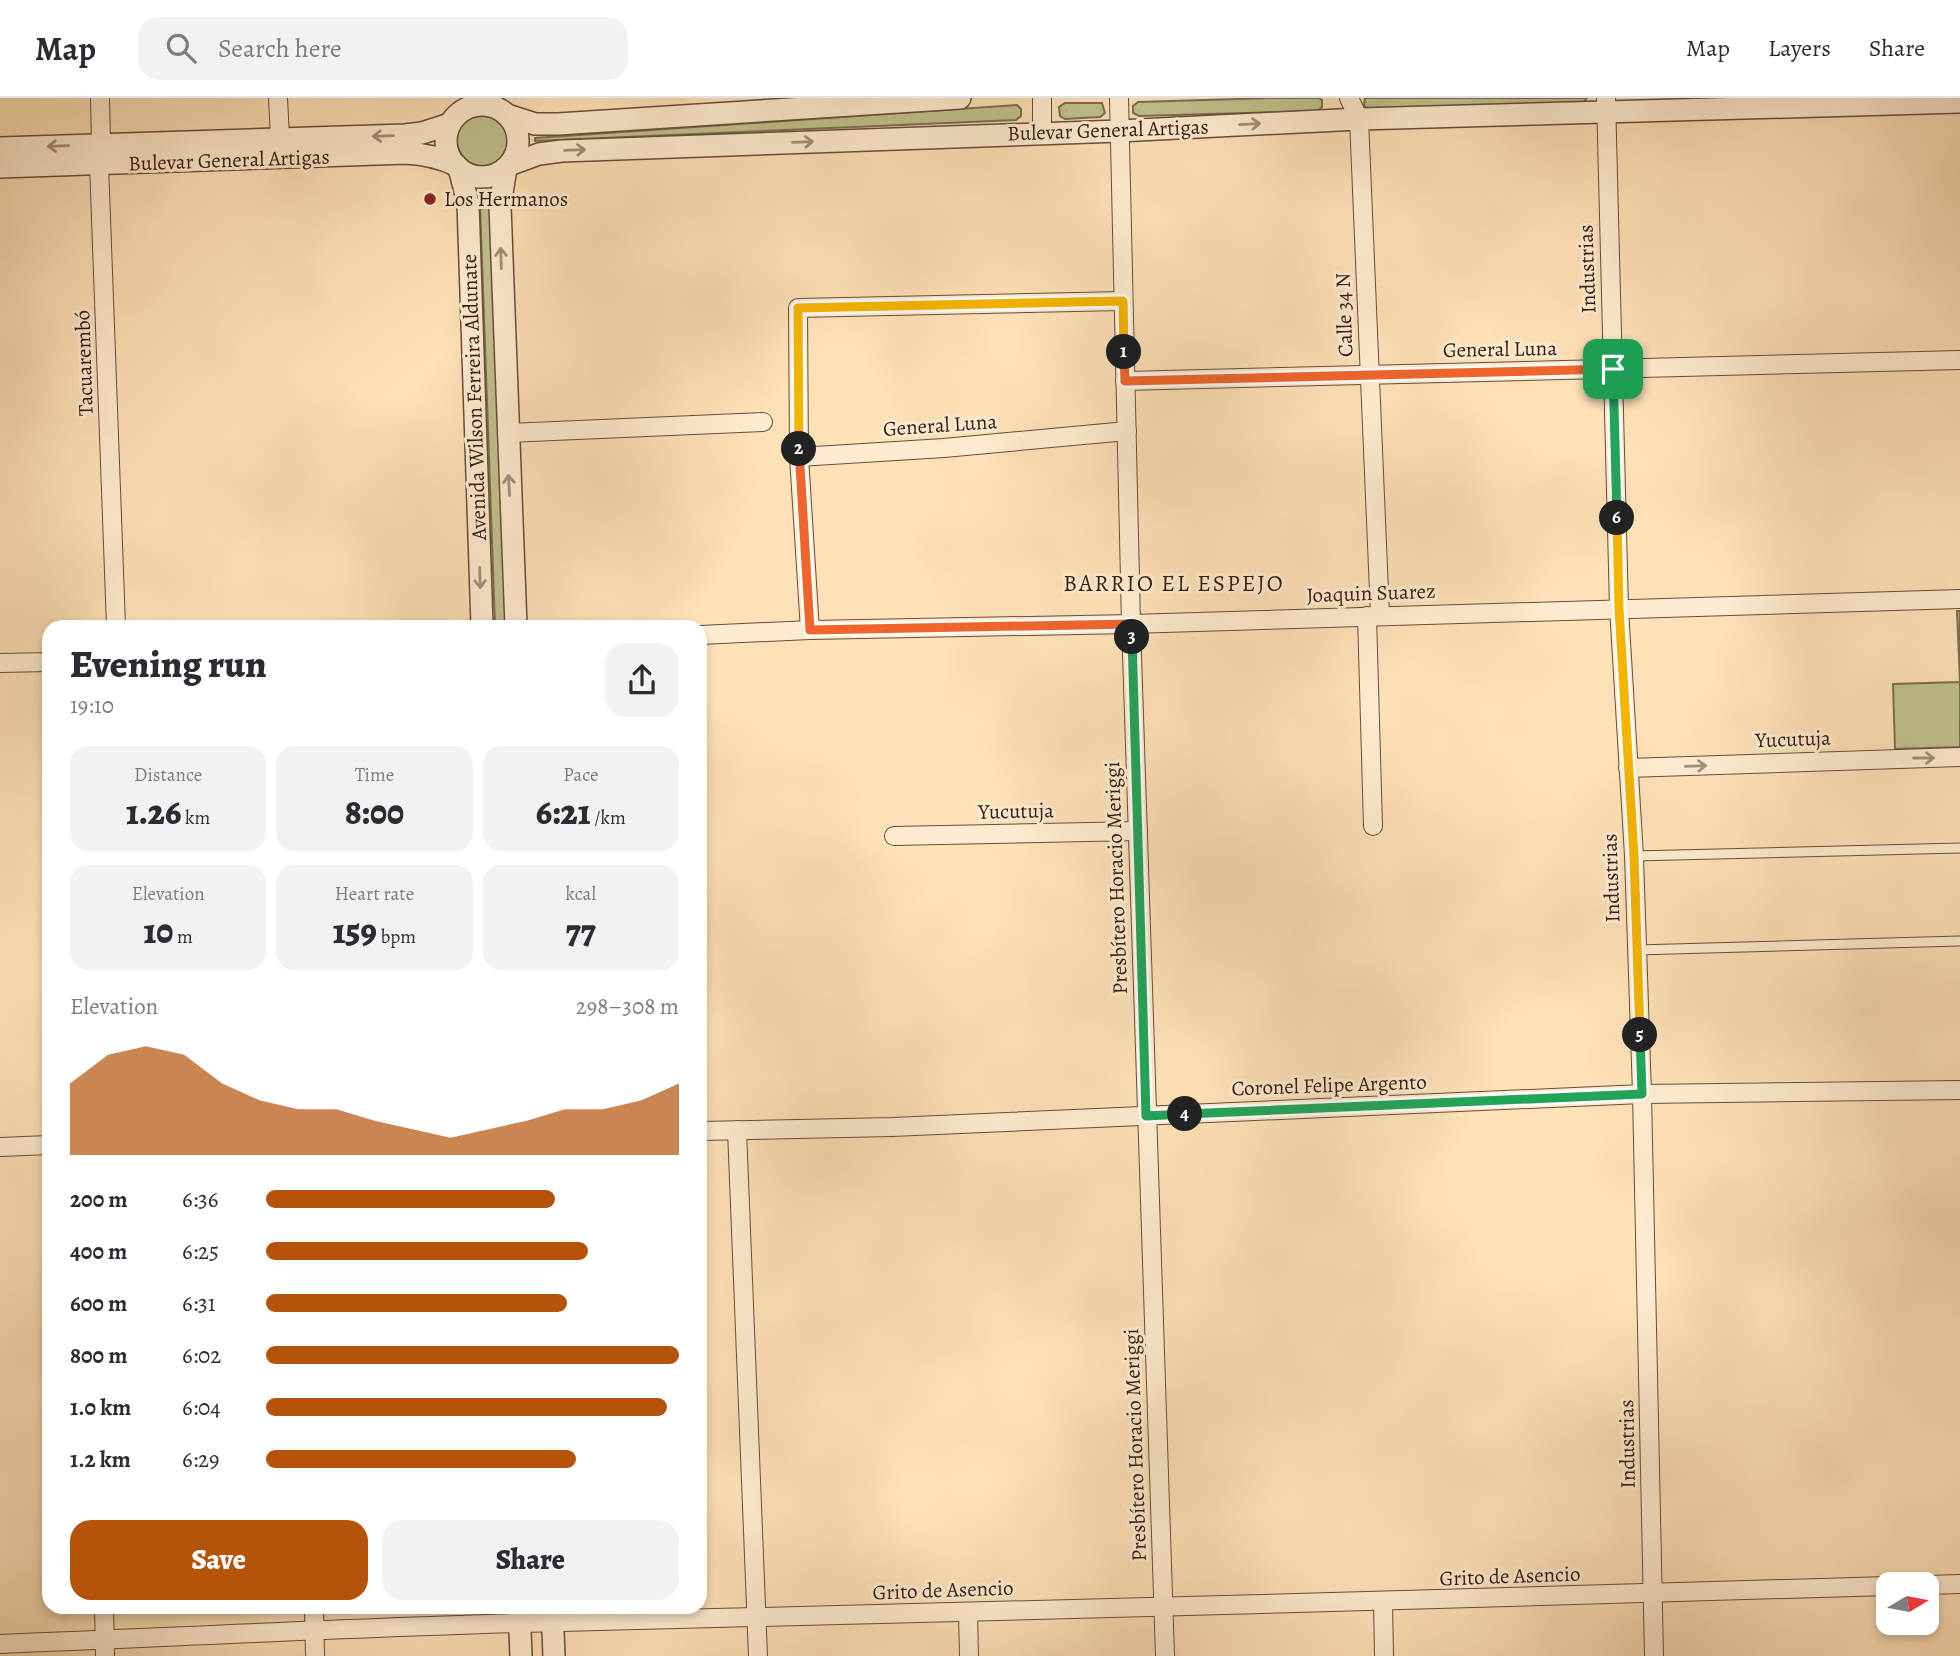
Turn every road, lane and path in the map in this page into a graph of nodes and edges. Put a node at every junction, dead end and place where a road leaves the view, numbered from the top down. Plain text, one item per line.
1 (100, 98) edge
2 (278, 98) edge
3 (960, 98) edge
4 (1042, 98) edge
5 (1119, 98) edge
6 (1349, 98) edge
7 (840, 102) edge
8 (1960, 102) edge
9 (814, 103) edge
10 (1606, 105) edge
11 (504, 108) edge
12 (457, 111) edge
13 (1359, 119) junction
14 (1119, 131) junction
15 (1042, 133) junction
16 (280, 138) junction
17 (0, 148) edge
18 (100, 154) junction
19 (508, 166) junction
20 (0, 167) edge
21 (457, 167) junction
22 (1123, 301) junction
23 (1960, 360) edge
24 (1613, 369) junction
25 (1370, 375) junction
26 (1125, 381) junction
27 (763, 422) dead end
28 (1127, 431) junction
29 (507, 433) junction
30 (799, 457) junction
31 (1960, 599) edge
32 (1619, 608) junction
33 (1374, 616) junction
34 (116, 620) edge
35 (482, 620) edge
36 (516, 620) edge
37 (1131, 624) junction
38 (810, 630) junction
39 (707, 635) edge
40 (42, 662) edge
41 (0, 663) edge
42 (1960, 757) edge
43 (1628, 768) junction
44 (1373, 826) dead end
45 (1138, 831) junction
46 (894, 836) dead end
47 (1960, 848) edge
48 (1634, 856) junction
49 (1960, 941) edge
50 (1637, 950) junction
51 (1960, 1090) edge
52 (1642, 1094) junction
53 (1146, 1116) junction
54 (707, 1130) edge
55 (737, 1130) junction
56 (42, 1145) edge
57 (0, 1147) edge
58 (1960, 1584) edge
59 (1939, 1585) edge
60 (1876, 1586) edge
61 (1653, 1595) junction
62 (1383, 1602) junction
63 (1164, 1606) junction
64 (968, 1612) junction
65 (104, 1614) edge
66 (314, 1614) edge
67 (519, 1615) edge
68 (552, 1615) edge
69 (757, 1618) junction
70 (315, 1631) junction
71 (0, 1644) edge
72 (105, 1648) edge
73 (316, 1656) edge
74 (521, 1656) edge
75 (554, 1656) edge
76 (758, 1656) edge
77 (969, 1656) edge
78 (1165, 1656) edge
79 (1384, 1656) edge
80 (1654, 1656) edge

1 - 18 street, Tacuarembó
2 - 16 street
3 - 7 street
4 - 15 street
5 - 14 street, Presbítero Horacio Meriggi
6 - 13 street, Calle 34 N
7 - 9 street
8 - 10 street, Bulevar General Artigas
9 - 11 street
10 - 13 street, Bulevar General Artigas
10 - 24 street, Industrias
11 - 12 street
11 - 19 street
12 -> 16 street, Bulevar General Artigas
12 - 21 street
14 -> 13 street, Bulevar General Artigas
13 - 25 street, Calle 34 N
14 - 15 street, Bulevar General Artigas
14 - 22 street, Presbítero Horacio Meriggi
19 -> 15 street, Bulevar General Artigas
16 - 18 street, Bulevar General Artigas
18 -> 17 street, Bulevar General Artigas
18 - 20 street, Bulevar General Artigas
18 - 21 street, Bulevar General Artigas
18 - 34 street, Tacuarembó
19 - 21 street
29 -> 19 street, Avenida Wilson Ferreira Aldunate
21 -> 35 street, Avenida Wilson Ferreira Aldunate
22 - 26 street, Presbítero Horacio Meriggi
22 - 30 street
23 - 24 street, General Luna
24 - 25 street, General Luna
24 - 32 street, Industrias
25 - 26 street, General Luna
25 - 33 street, Calle 34 N
26 - 28 street, Presbítero Horacio Meriggi
27 - 29 street
28 - 30 street, General Luna
28 - 37 street, Presbítero Horacio Meriggi
36 -> 29 street, Avenida Wilson Ferreira Aldunate
30 - 38 street
31 - 32 street, Joaquin Suarez
32 - 33 street, Joaquin Suarez
32 - 43 street, Industrias
33 - 37 street, Joaquin Suarez
33 - 44 street, Calle 34 N
37 - 38 street, Joaquin Suarez
37 - 45 street, Presbítero Horacio Meriggi
38 - 39 street, Joaquin Suarez
40 - 41 street
43 -> 42 street, Yucutuja
43 - 48 street, Industrias
45 - 46 street, Yucutuja
45 - 53 street, Presbítero Horacio Meriggi
47 - 48 lane
48 - 50 street, Industrias
49 - 50 lane
50 - 52 street, Industrias
51 - 52 street, Coronel Felipe Argento
52 - 53 street, Coronel Felipe Argento
52 - 61 street, Industrias
53 - 55 street, Coronel Felipe Argento
53 - 63 street, Presbítero Horacio Meriggi
54 - 55 street, Coronel Felipe Argento
55 - 69 street
56 - 57 street
58 - 59 street
60 - 61 street, Grito de Asencio
61 - 62 street, Grito de Asencio
61 - 80 street, Industrias
62 - 63 street, Grito de Asencio
62 - 79 street
63 - 64 street, Grito de Asencio
63 - 78 street, Presbítero Horacio Meriggi
64 - 69 street, Grito de Asencio
64 - 77 street
65 - 72 street
66 - 70 street
67 - 68 street, Grito de Asencio
67 - 70 street, Grito de Asencio
67 - 74 street
68 - 69 street, Grito de Asencio
68 - 75 street
69 - 76 street
70 - 72 street, Grito de Asencio
70 - 73 street
71 - 72 street, Grito de Asencio

